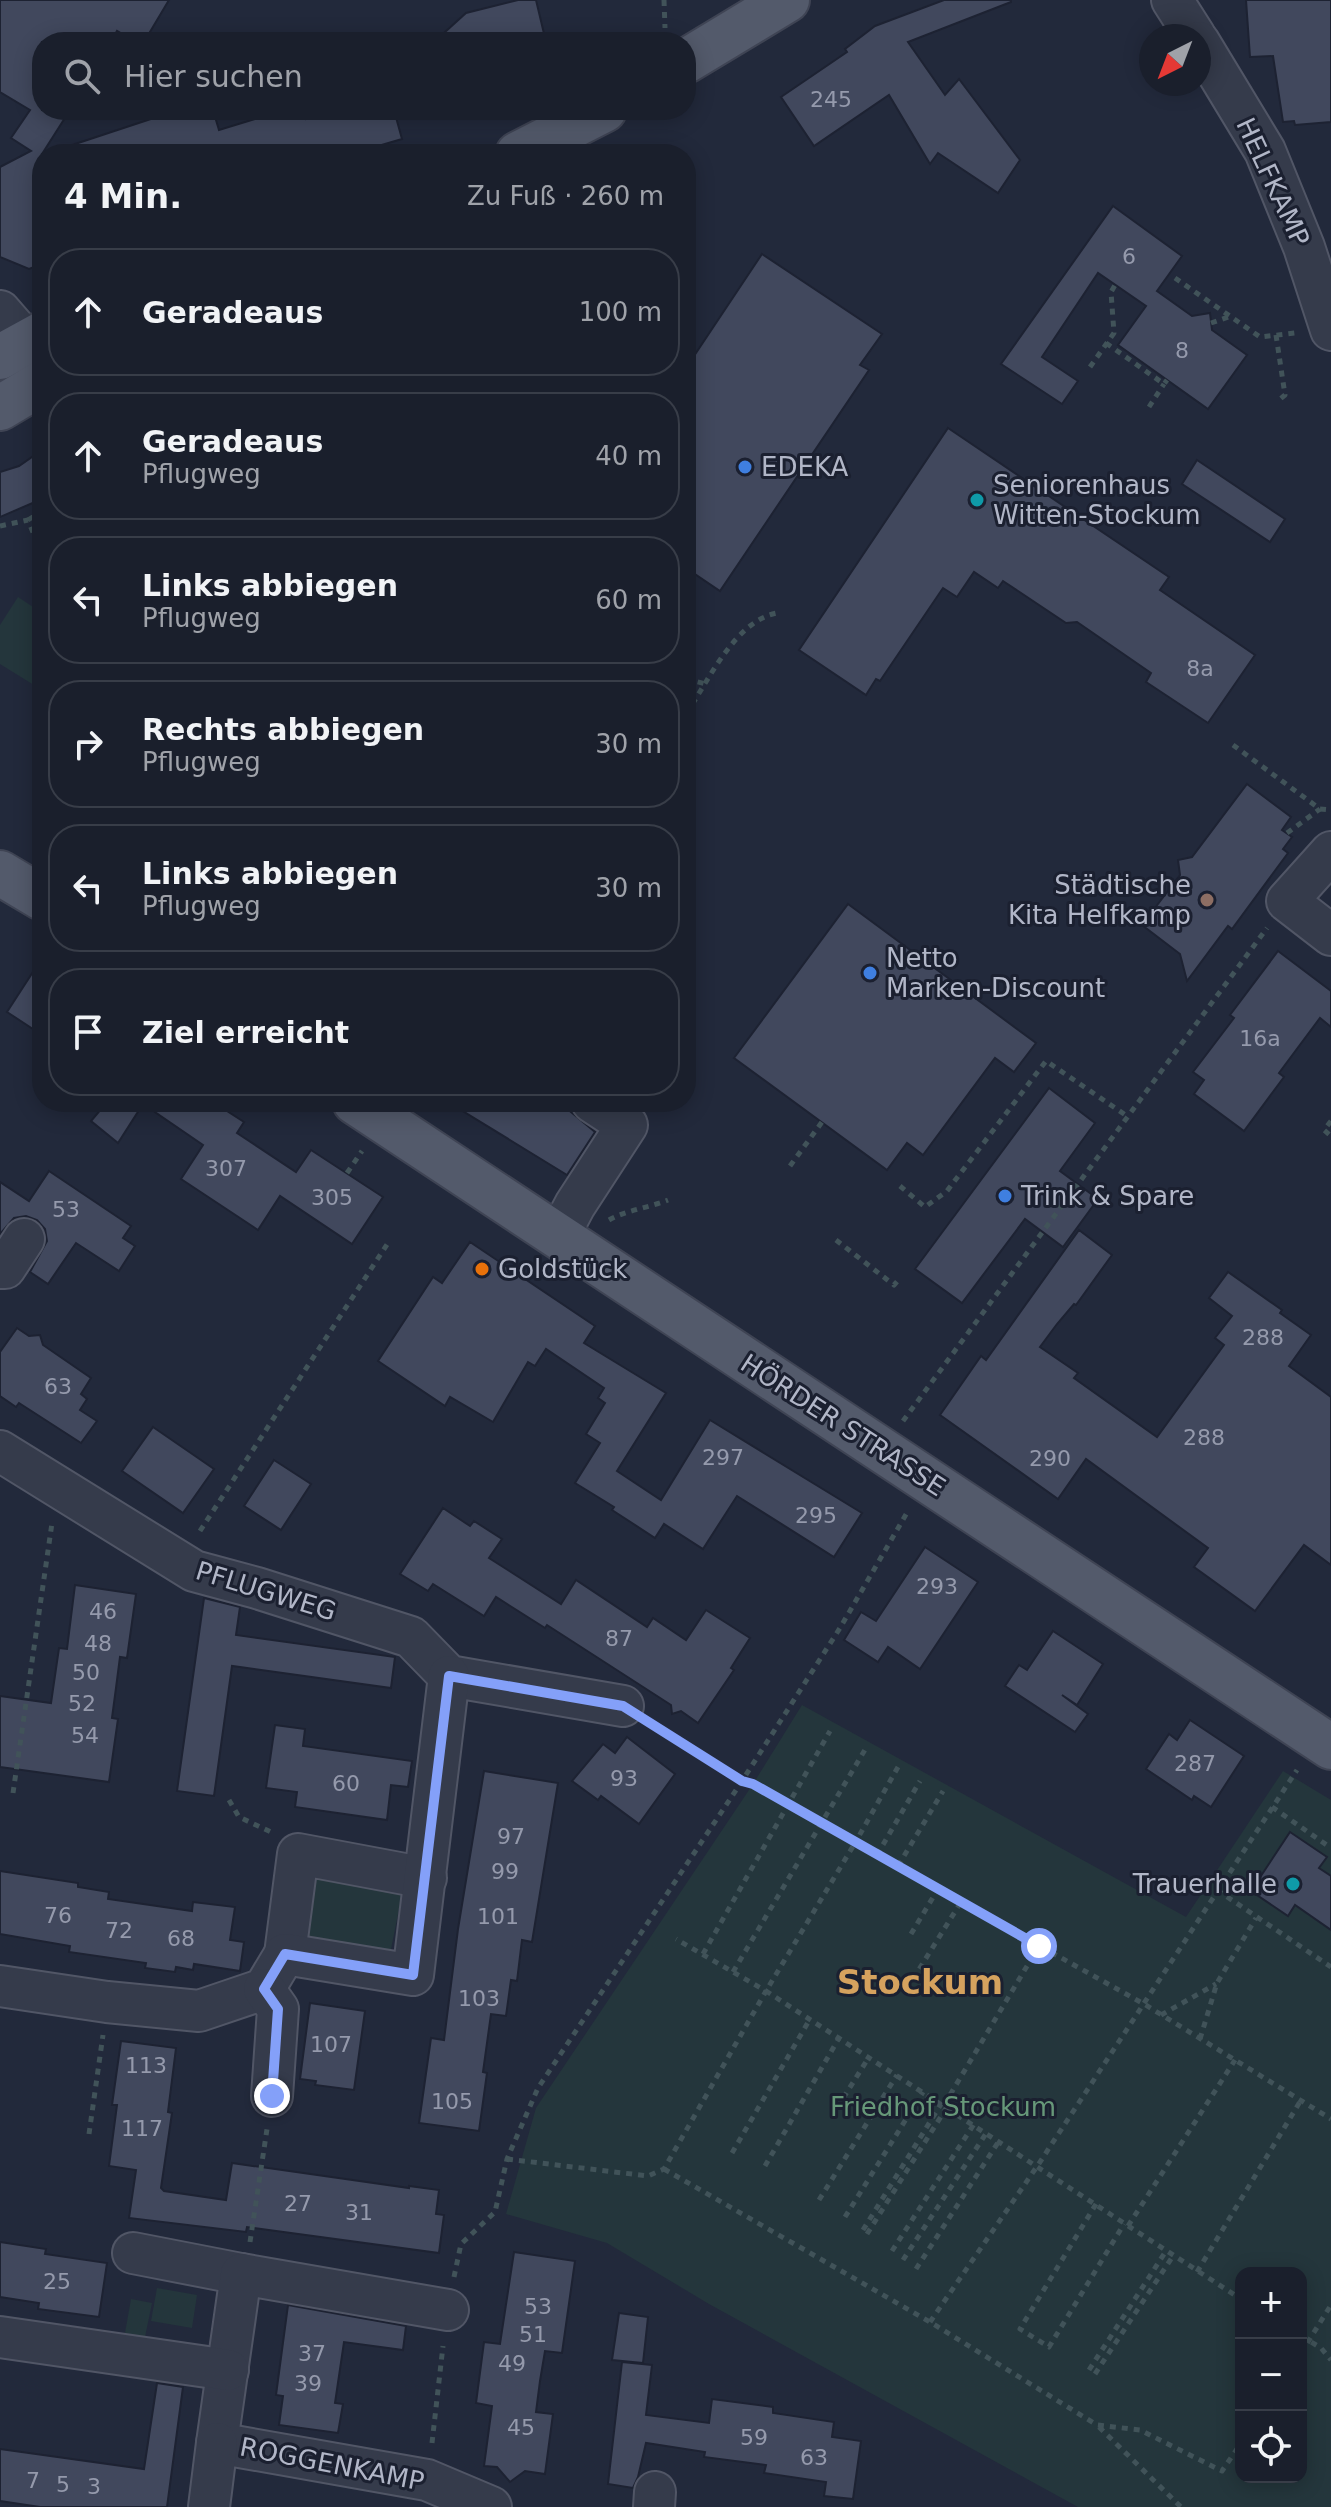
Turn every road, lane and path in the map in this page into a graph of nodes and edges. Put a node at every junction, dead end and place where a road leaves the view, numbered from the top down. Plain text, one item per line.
1 (664, 0) edge
2 (787, 0) edge
3 (1172, 0) edge
4 (1187, 24) edge
5 (673, 32) edge
6 (696, 37) edge
7 (1211, 62) edge
8 (584, 120) edge
9 (538, 144) edge
10 (1175, 278) dead end
11 (1115, 285) dead end
12 (1231, 316) junction
13 (1211, 323) dead end
14 (1331, 330) edge
15 (1276, 335) junction
16 (1106, 343) junction
17 (1090, 367) dead end
18 (1279, 400) dead end
19 (1149, 407) dead end
20 (32, 517) edge
21 (28, 520) junction
22 (0, 526) edge
23 (32, 530) edge
24 (777, 613) dead end
25 (696, 682) edge
26 (706, 684) junction
27 (696, 699) edge
28 (1233, 745) dead end
29 (1320, 809) junction
30 (1331, 810) edge
31 (1287, 833) dead end
32 (1331, 852) edge
33 (0, 873) edge
34 (32, 892) edge
35 (1287, 901) junction
36 (1331, 935) edge
37 (370, 1112) edge
38 (607, 1112) edge
39 (1127, 1116) junction
40 (1331, 1121) edge
41 (822, 1122) dead end
42 (1331, 1136) edge
43 (366, 1146) dead end
44 (790, 1166) dead end
45 (347, 1173) dead end
46 (900, 1186) dead end
47 (668, 1200) dead end
48 (602, 1224) dead end
49 (558, 1237) junction
50 (836, 1240) dead end
51 (388, 1243) dead end
52 (900, 1278) dead end
53 (903, 1421) dead end
54 (0, 1451) edge
55 (57, 1486) junction
56 (910, 1507) dead end
57 (182, 1563) junction
58 (449, 1676) junction
59 (623, 1706) joint
60 (830, 1731) dead end
61 (866, 1748) dead end
62 (1316, 1755) edge
63 (898, 1767) dead end
64 (742, 1781) junction
65 (920, 1781) dead end
66 (943, 1791) dead end
67 (13, 1793) dead end
68 (229, 1800) dead end
69 (789, 1804) junction
70 (1272, 1807) junction
71 (823, 1824) junction
72 (855, 1843) junction
73 (1331, 1848) edge
74 (298, 1854) junction
75 (877, 1855) junction
76 (898, 1866) junction
77 (426, 1878) junction
78 (938, 1889) junction
79 (1217, 1890) junction
80 (961, 1902) junction
81 (1256, 1918) junction
82 (911, 1934) dead end
83 (676, 1939) dead end
84 (1039, 1946) junction
85 (285, 1954) junction
86 (703, 1954) junction
87 (1331, 1967) edge
88 (733, 1972) junction
89 (913, 1979) dead end
90 (1217, 1983) junction
91 (0, 1986) edge
92 (264, 1989) junction
93 (766, 1991) junction
94 (107, 2002) junction
95 (1144, 2004) junction
96 (1161, 2015) junction
97 (810, 2019) junction
98 (839, 2038) junction
99 (1200, 2039) junction
100 (869, 2057) junction
101 (1235, 2060) junction
102 (897, 2075) junction
103 (923, 2092) junction
104 (272, 2096) joint
105 (1301, 2100) junction
106 (944, 2105) junction
107 (837, 2108) dead end
108 (1331, 2119) edge
109 (974, 2124) junction
110 (987, 2132) junction
111 (89, 2134) dead end
112 (999, 2141) dead end
113 (732, 2153) dead end
114 (507, 2159) junction
115 (1038, 2165) junction
116 (765, 2166) dead end
117 (664, 2169) junction
118 (819, 2200) dead end
119 (1096, 2204) junction
120 (845, 2217) dead end
121 (1126, 2225) junction
122 (865, 2232) dead end
123 (892, 2251) dead end
124 (1166, 2251) junction
125 (133, 2253) dead end
126 (1173, 2256) junction
127 (903, 2260) dead end
128 (916, 2269) dead end
129 (1197, 2272) junction
130 (241, 2274) junction
131 (1235, 2295) edge
132 (1331, 2305) edge
133 (448, 2310) junction
134 (1328, 2316) edge
135 (930, 2322) junction
136 (0, 2337) edge
137 (1306, 2339) edge
138 (1309, 2341) junction
139 (1307, 2344) edge
140 (1331, 2360) edge
141 (228, 2370) junction
142 (1097, 2425) junction
143 (217, 2443) junction
144 (1235, 2452) edge
145 (427, 2480) junction
146 (209, 2507) edge
147 (491, 2507) edge
148 (1181, 2507) edge

1 - 5 path
2 - 6 main road
3 - 4 street
7 - 14 street, HELFKAMP
8 - 9 main road
10 - 12 path
11 - 16 path
12 - 13 path
12 - 15 path
14 - 15 path
15 - 18 path
16 - 17 path
16 - 19 path
20 - 21 path
21 - 22 path
21 - 23 path
24 - 26 path
25 - 26 path
26 - 27 path
28 - 29 path
29 - 30 path
29 - 31 path
32 - 35 street
33 - 34 main road
35 - 36 street
35 - 39 path
37 - 49 main road, HÖRDER STRASSE
38 - 49 street
39 - 46 path
39 - 53 path
40 - 42 path
41 - 44 path
43 - 45 path
47 - 48 path
49 - 62 main road, HÖRDER STRASSE
50 - 52 path
51 - 57 path
54 - 55 street, PFLUGWEG
55 - 57 street, PFLUGWEG
55 - 67 path
56 - 64 path
57 - 58 street, PFLUGWEG
58 - 59 street
58 - 77 street
59 - 64 path
60 - 69 path
61 - 71 path
62 - 70 path
63 - 72 path
64 - 69 path
64 - 114 path
65 - 75 path
66 - 76 path
68 - 74 path
69 - 71 path
69 - 86 path
70 - 73 path
70 - 79 path
71 - 72 path
71 - 88 path
72 - 75 path
72 - 93 path
74 - 77 street
74 - 85 street
75 - 76 path
76 - 78 path
77 - 85 street
78 - 80 path
78 - 82 path
79 - 81 path
79 - 95 path
80 - 84 path
80 - 89 path
81 - 87 path
81 - 90 path
83 - 86 path
84 - 95 path
84 - 106 path
85 - 92 street
86 - 88 path
88 - 93 path
90 - 96 path
90 - 99 path
91 - 94 street
92 - 94 street
92 - 104 street
93 - 97 path
93 - 117 path
94 - 111 path
95 - 96 path
95 - 115 path
96 - 99 path
97 - 98 path
97 - 113 path
98 - 100 path
98 - 116 path
99 - 101 path
100 - 102 path
100 - 107 path
101 - 105 path
101 - 121 path
102 - 103 path
102 - 118 path
103 - 106 path
103 - 120 path
104 - 130 path
105 - 108 path
105 - 129 path
106 - 109 path
106 - 122 path
109 - 110 path
109 - 123 path
110 - 115 path
110 - 127 path
112 - 128 path
114 - 117 path
114 - 133 path
115 - 119 path
115 - 135 path
117 - 135 path
119 - 121 path
119 - 121 path
121 - 124 path
124 - 126 path
124 - 126 path
125 - 130 street
126 - 129 path
129 - 131 path
130 - 133 street
130 - 141 street, ROGGENKAMP
132 - 134 path
133 - 145 path
134 - 138 path
135 - 142 path
136 - 141 street
137 - 138 path
138 - 139 path
138 - 140 path
141 - 143 street, ROGGENKAMP
142 - 144 path
142 - 148 path
143 - 145 street, ROGGENKAMP
143 - 146 street, ROGGENKAMP
145 - 147 street, ROGGENKAMP

